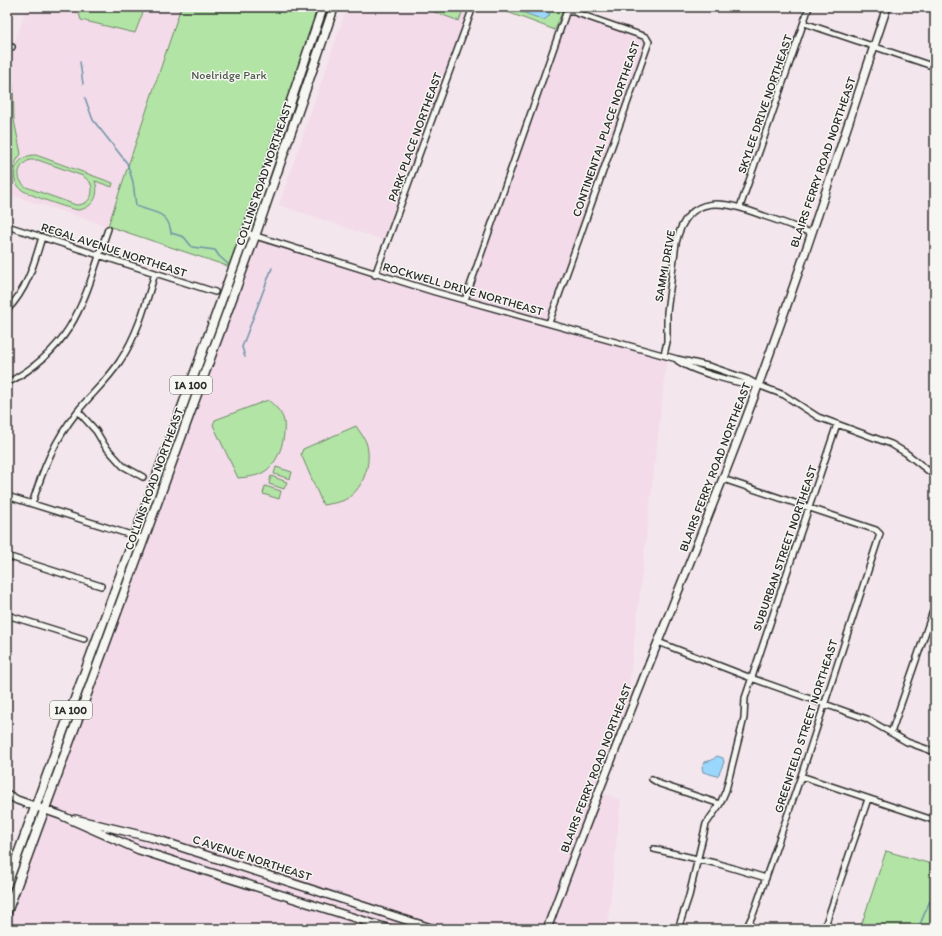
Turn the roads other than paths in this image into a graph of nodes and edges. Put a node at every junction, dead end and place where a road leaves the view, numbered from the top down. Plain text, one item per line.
1 (323, 7) edge
2 (334, 7) edge
3 (473, 7) edge
4 (809, 7) edge
5 (887, 7) edge
6 (804, 22) junction
7 (874, 47) junction
8 (935, 67) edge
9 (740, 207) junction
10 (7, 226) edge
11 (108, 229) dead end
12 (246, 233) junction
13 (811, 233) junction
14 (255, 236) junction
15 (42, 237) junction
16 (99, 255) junction
17 (155, 273) junction
18 (375, 274) junction
19 (215, 292) dead end
20 (465, 300) junction
21 (7, 310) edge
22 (549, 323) junction
23 (664, 355) junction
24 (7, 384) edge
25 (758, 386) junction
26 (78, 411) junction
27 (837, 424) junction
28 (935, 476) edge
29 (143, 477) dead end
30 (723, 479) junction
31 (7, 496) edge
32 (32, 504) junction
33 (809, 508) junction
34 (135, 537) junction
35 (144, 540) junction
36 (7, 556) edge
37 (101, 586) dead end
38 (935, 608) edge
39 (7, 615) edge
40 (84, 639) dead end
41 (658, 642) junction
42 (751, 678) junction
43 (824, 704) junction
44 (891, 733) junction
45 (935, 752) edge
46 (801, 776) junction
47 (652, 779) dead end
48 (7, 794) edge
49 (868, 799) junction
50 (720, 804) junction
51 (35, 807) junction
52 (45, 810) junction
53 (60, 815) junction
54 (935, 822) edge
55 (654, 849) dead end
56 (698, 859) junction
57 (766, 878) junction
58 (7, 884) edge
59 (7, 912) edge
60 (390, 929) edge
61 (434, 929) edge
62 (547, 929) edge
63 (678, 929) edge
64 (746, 929) edge
65 (824, 929) edge

1 - 12 highway, COLLINS ROAD NORTHEAST / IA 100
2 - 14 highway, COLLINS ROAD NORTHEAST / IA 100
3 - 18 street, PARK PLACE NORTHEAST
4 - 6 street, SKYLEE DRIVE NORTHEAST
5 - 7 main road, BLAIRS FERRY ROAD NORTHEAST
6 - 7 street
6 - 9 street, SKYLEE DRIVE NORTHEAST
7 - 8 street
7 - 13 main road, BLAIRS FERRY ROAD NORTHEAST
9 - 13 street, SAMMI DRIVE
9 - 23 street, SAMMI DRIVE
10 - 15 street, REGAL AVENUE NORTHEAST
11 - 16 street
12 - 14 street, ROCKWELL DRIVE NORTHEAST
12 - 34 highway, COLLINS ROAD NORTHEAST / IA 100
13 - 25 main road, BLAIRS FERRY ROAD NORTHEAST
14 - 18 street, ROCKWELL DRIVE NORTHEAST
14 - 35 highway, COLLINS ROAD NORTHEAST / IA 100
15 - 16 street, REGAL AVENUE NORTHEAST
15 - 21 street
16 - 17 street, REGAL AVENUE NORTHEAST
16 - 24 street
17 - 19 street, REGAL AVENUE NORTHEAST
17 - 26 street
18 - 20 street, ROCKWELL DRIVE NORTHEAST
20 - 22 street, ROCKWELL DRIVE NORTHEAST
20 - 22 street, CONTINENTAL PLACE NORTHEAST
22 - 23 street, ROCKWELL DRIVE NORTHEAST
23 - 25 street, ROCKWELL DRIVE NORTHEAST
25 - 27 street, ROCKWELL DRIVE NORTHEAST
25 - 30 main road, BLAIRS FERRY ROAD NORTHEAST
26 - 29 street
26 - 32 street
27 - 28 street, ROCKWELL DRIVE NORTHEAST
27 - 33 street, SUBURBAN STREET NORTHEAST
30 - 33 street
30 - 41 main road, BLAIRS FERRY ROAD NORTHEAST
31 - 32 street
32 - 34 street
33 - 42 street, SUBURBAN STREET NORTHEAST
33 - 43 street, GREENFIELD STREET NORTHEAST
34 - 35 street
34 - 51 highway, COLLINS ROAD NORTHEAST / IA 100
35 - 52 highway, COLLINS ROAD NORTHEAST / IA 100
36 - 37 street
38 - 44 street
39 - 40 street
41 - 42 street
41 - 62 main road, BLAIRS FERRY ROAD NORTHEAST
42 - 43 street
42 - 50 street, SUBURBAN STREET NORTHEAST
43 - 44 street
43 - 46 street, GREENFIELD STREET NORTHEAST
44 - 45 street
46 - 49 street
46 - 57 street, GREENFIELD STREET NORTHEAST
47 - 50 street
48 - 51 main road, C AVENUE NORTHEAST
49 - 54 street
49 - 65 street
50 - 56 street, SUBURBAN STREET NORTHEAST
51 - 52 main road, C AVENUE NORTHEAST
51 - 58 highway, COLLINS ROAD NORTHEAST / IA 100
52 - 53 main road, C AVENUE NORTHEAST
52 - 59 highway, COLLINS ROAD NORTHEAST / IA 100
53 - 60 main road, C AVENUE NORTHEAST
53 - 61 main road, C AVENUE NORTHEAST
55 - 56 street
56 - 57 street
56 - 63 street, SUBURBAN STREET NORTHEAST
57 - 64 street, GREENFIELD STREET NORTHEAST

